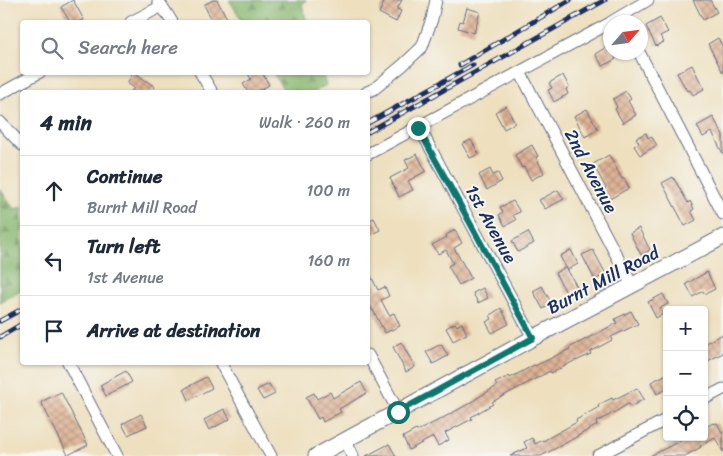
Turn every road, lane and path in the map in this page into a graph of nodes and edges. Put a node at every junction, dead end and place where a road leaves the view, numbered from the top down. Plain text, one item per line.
1 (436, 0) edge
2 (648, 0) edge
3 (160, 3) edge
4 (625, 15) edge
5 (134, 20) edge
6 (171, 20) edge
7 (603, 28) edge
8 (643, 60) edge
9 (520, 72) junction
10 (35, 75) edge
11 (202, 75) edge
12 (211, 90) edge
13 (370, 90) edge
14 (0, 94) edge
15 (0, 122) edge
16 (418, 128) junction
17 (20, 143) edge
18 (370, 153) edge
19 (723, 214) edge
20 (723, 237) edge
21 (632, 285) junction
22 (533, 338) junction
23 (370, 359) edge
24 (70, 365) edge
25 (222, 365) edge
26 (723, 389) edge
27 (708, 397) edge
28 (398, 412) junction
29 (663, 421) edge
30 (345, 440) junction
31 (117, 456) edge
32 (271, 456) edge
33 (316, 456) edge
34 (353, 456) edge
35 (598, 456) edge

1 - 13 street
2 - 4 street
3 - 5 street
3 - 6 street
7 - 9 street
8 - 19 street
9 - 16 street
9 - 21 street, 2nd Avenue
10 - 14 street
11 - 12 street
15 - 17 street
16 - 18 street
16 - 22 street, 1st Avenue
20 - 21 main road, Burnt Mill Road
21 - 22 main road, Burnt Mill Road
22 - 28 main road, Burnt Mill Road
23 - 28 street
24 - 31 street
25 - 32 street
26 - 27 street
28 - 30 main road, Burnt Mill Road
29 - 35 street
30 - 33 main road, Burnt Mill Road
30 - 34 street

